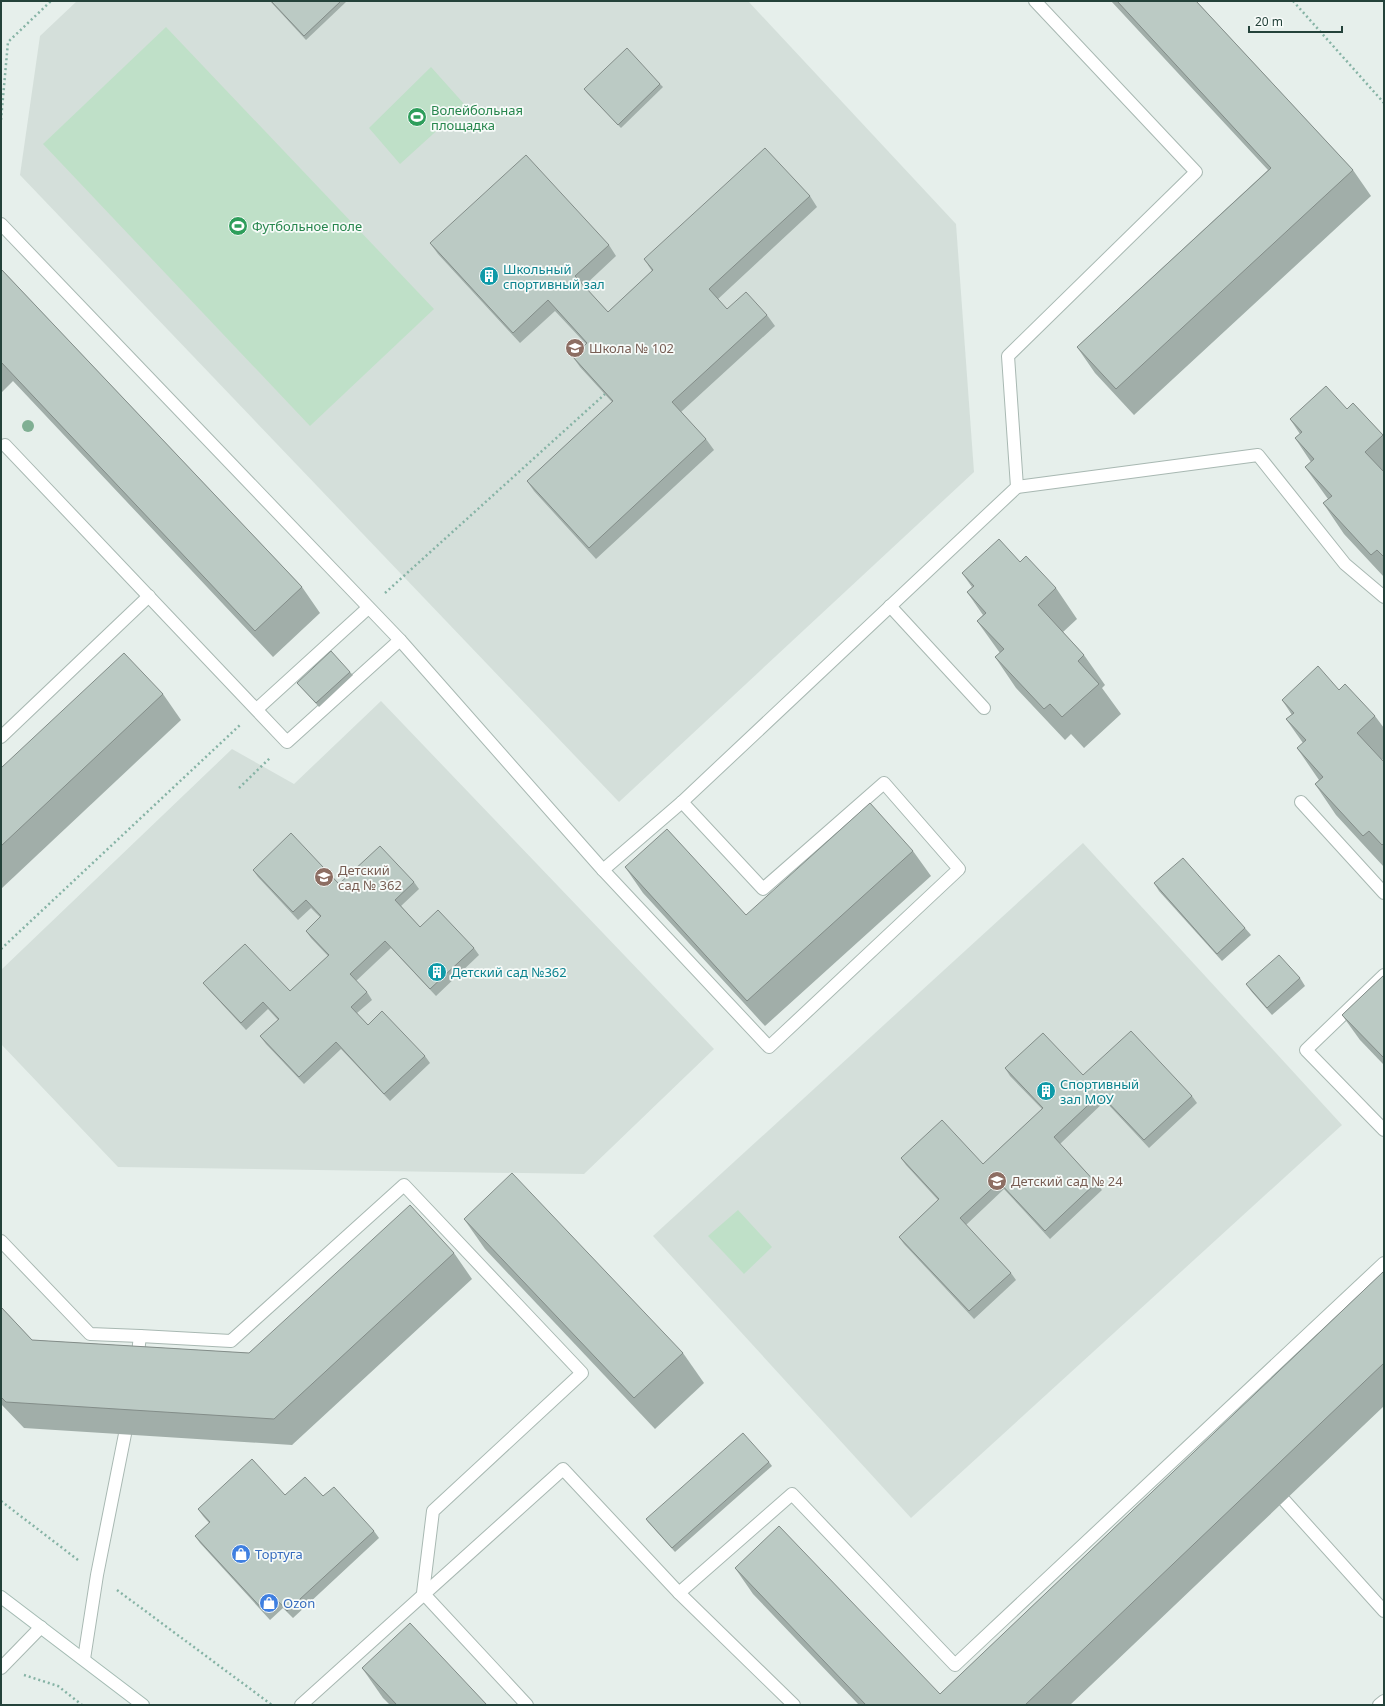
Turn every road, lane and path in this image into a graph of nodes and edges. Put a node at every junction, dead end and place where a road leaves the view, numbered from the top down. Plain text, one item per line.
1 (51, 1) edge
2 (1293, 1) edge
3 (1042, 3) edge
4 (1384, 103) edge
5 (1, 120) edge
6 (1, 224) edge
7 (605, 394) edge
8 (5, 445) dead end
9 (1017, 487) junction
10 (149, 596) junction
11 (1384, 597) edge
12 (890, 606) junction
13 (368, 608) junction
14 (400, 640) junction
15 (984, 708) dead end
16 (257, 709) junction
17 (1, 737) edge
18 (287, 742) junction
19 (239, 788) dead end
20 (682, 802) junction
21 (1301, 802) dead end
22 (603, 870) junction
23 (1384, 893) edge
24 (1, 949) edge
25 (1384, 975) edge
26 (1384, 1130) edge
27 (1, 1241) edge
28 (1384, 1264) edge
29 (140, 1336) junction
30 (136, 1371) edge
31 (125, 1434) edge
32 (1284, 1500) edge
33 (1, 1501) edge
34 (97, 1575) junction
35 (424, 1593) junction
36 (679, 1593) junction
37 (1, 1597) edge
38 (1384, 1611) edge
39 (41, 1626) junction
40 (84, 1659) junction
41 (1, 1668) edge
42 (1384, 1700) edge
43 (82, 1705) edge
44 (143, 1705) edge
45 (272, 1705) edge
46 (301, 1705) edge
47 (527, 1705) edge
48 (794, 1705) edge
49 (1379, 1705) edge

1 - 5 path
2 - 4 path
3 - 9 main road
6 - 13 main road
7 - 13 path
8 - 10 main road
9 - 11 main road
9 - 12 main road
10 - 16 main road
10 - 17 main road
12 - 15 main road
12 - 20 main road
13 - 14 main road
13 - 16 main road
14 - 18 main road
14 - 22 main road
16 - 18 main road
16 - 24 path
18 - 19 path
20 - 22 main road
20 - 22 main road
21 - 23 main road
25 - 26 main road
27 - 29 main road
28 - 36 main road
29 - 30 main road
29 - 35 main road
31 - 34 main road
32 - 38 main road
33 - 34 path
34 - 40 main road
34 - 45 path
35 - 36 main road
35 - 46 main road
35 - 47 main road
36 - 48 main road
37 - 39 main road
39 - 40 main road
39 - 41 main road
40 - 44 main road
41 - 43 path
42 - 49 main road

